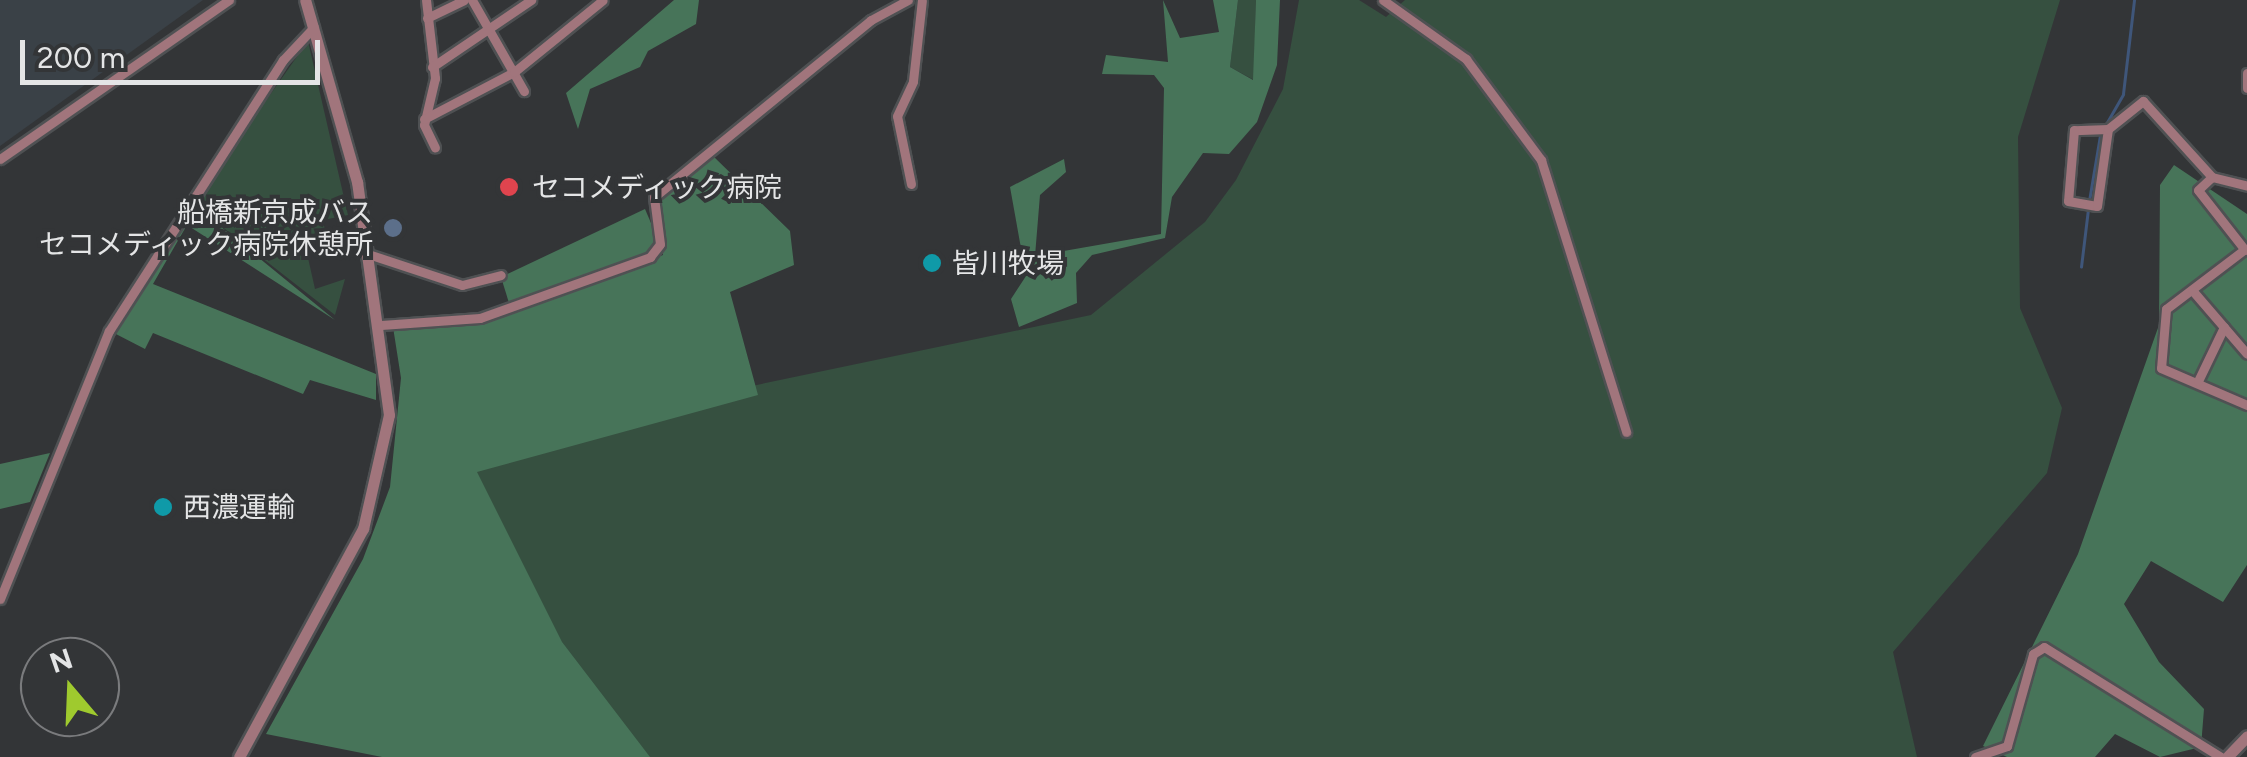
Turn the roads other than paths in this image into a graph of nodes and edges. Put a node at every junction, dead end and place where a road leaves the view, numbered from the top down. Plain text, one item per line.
1 (229, 0) edge
2 (306, 0) edge
3 (426, 0) edge
4 (464, 0) edge
5 (472, 0) edge
6 (530, 0) edge
7 (604, 0) edge
8 (908, 0) edge
9 (922, 0) edge
10 (1383, 0) edge
11 (427, 18) junction
12 (315, 26) junction
13 (492, 34) junction
14 (432, 67) junction
15 (514, 72) junction
16 (2247, 72) edge
17 (2247, 88) edge
18 (524, 90) dead end
19 (424, 120) junction
20 (2108, 130) junction
21 (435, 148) dead end
22 (0, 159) edge
23 (2212, 177) junction
24 (911, 184) dead end
25 (2247, 186) edge
26 (2231, 230) junction
27 (2247, 234) edge
28 (2246, 251) edge
29 (368, 254) junction
30 (501, 275) dead end
31 (2192, 290) junction
32 (381, 325) junction
33 (2224, 327) junction
34 (2247, 354) edge
35 (2198, 380) junction
36 (2247, 405) edge
37 (1626, 432) dead end
38 (0, 600) edge
39 (2247, 736) edge
40 (239, 757) edge
41 (1975, 757) edge
42 (2224, 757) edge

1 - 22 street
2 - 12 street
3 - 11 street
4 - 11 street
5 - 13 street
6 - 13 street
7 - 15 street
8 - 32 street
9 - 24 street
10 - 37 street
11 - 14 street
12 - 29 street
12 - 38 street
13 - 14 street
13 - 15 street
14 - 19 street
15 - 18 street
15 - 19 street
16 - 17 street
19 - 21 street
20 - 20 street
20 - 23 street
23 - 25 street
23 - 26 street
26 - 27 street
26 - 28 street
28 - 31 street
29 - 30 street
29 - 32 street
31 - 33 street
31 - 35 street
32 - 40 street
33 - 34 street
33 - 35 street
35 - 36 street
39 - 42 street
41 - 42 street

